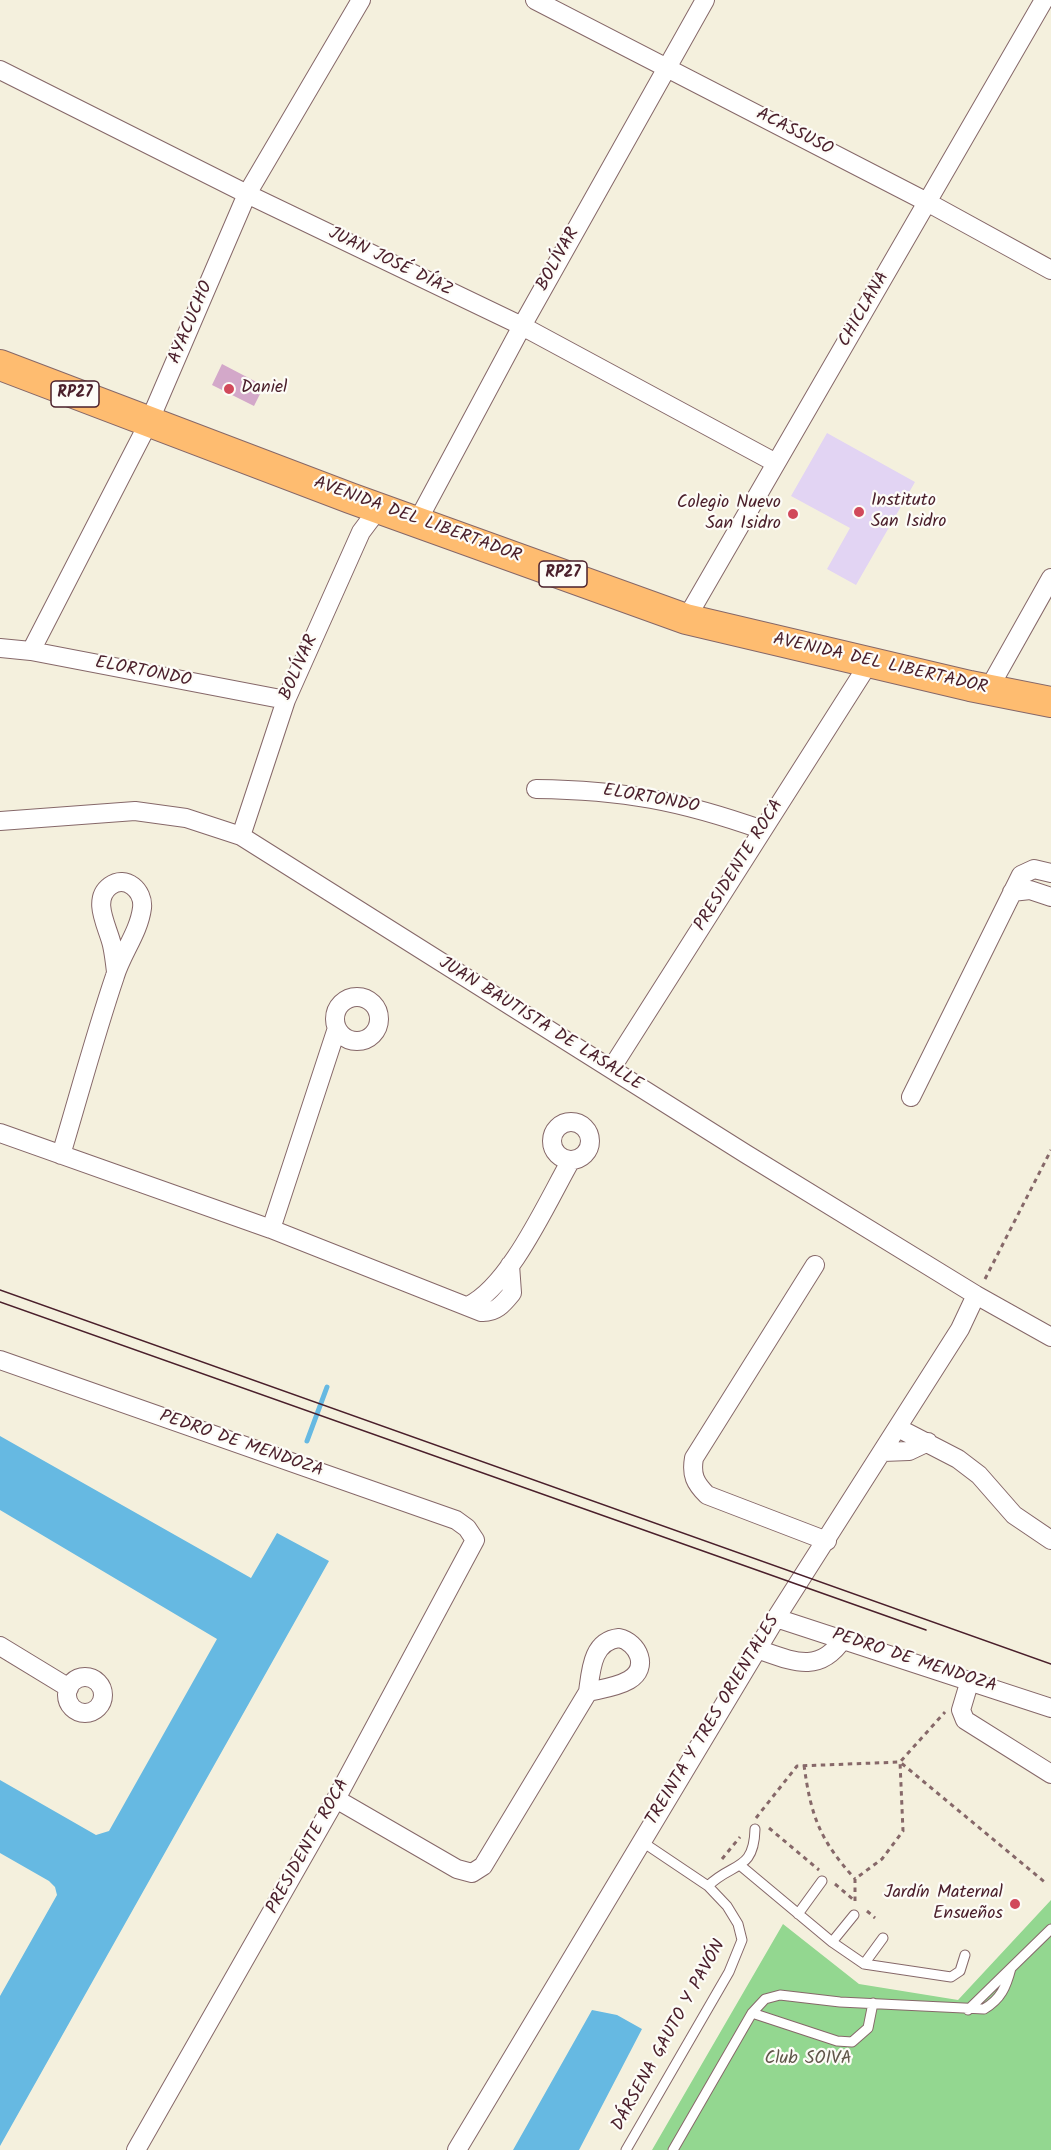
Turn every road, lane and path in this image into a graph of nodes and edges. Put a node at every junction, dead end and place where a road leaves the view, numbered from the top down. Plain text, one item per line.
1 (361, 0) edge
2 (535, 0) edge
3 (705, 0) edge
4 (1044, 0) edge
5 (666, 67) junction
6 (0, 70) edge
7 (247, 194) junction
8 (927, 202) junction
9 (1051, 270) edge
10 (522, 326) junction
11 (0, 366) edge
12 (149, 422) junction
13 (776, 463) junction
14 (379, 508) junction
15 (417, 522) junction
16 (1051, 578) edge
17 (686, 619) junction
18 (0, 648) edge
19 (31, 651) junction
20 (868, 663) junction
21 (988, 690) junction
22 (286, 700) junction
23 (1051, 702) edge
24 (536, 789) dead end
25 (0, 821) edge
26 (763, 830) junction
27 (241, 836) junction
28 (1051, 872) edge
29 (1012, 892) junction
30 (1047, 895) edge
31 (116, 972) dead end
32 (337, 1028) dead end
33 (611, 1069) junction
34 (911, 1097) dead end
35 (0, 1133) edge
36 (1051, 1150) edge
37 (61, 1155) junction
38 (571, 1160) dead end
39 (271, 1229) junction
40 (815, 1264) dead end
41 (976, 1295) junction
42 (1051, 1337) edge
43 (0, 1360) edge
44 (898, 1428) junction
45 (927, 1442) junction
46 (883, 1452) junction
47 (1049, 1535) edge
48 (475, 1540) joint
49 (827, 1541) junction
50 (777, 1618) junction
51 (843, 1639) junction
52 (0, 1647) edge
53 (757, 1649) junction
54 (970, 1680) junction
55 (69, 1688) dead end
56 (588, 1692) dead end
57 (1051, 1708) edge
58 (961, 1710) junction
59 (900, 1762) junction
60 (804, 1765) junction
61 (1051, 1774) edge
62 (336, 1799) junction
63 (756, 1817) junction
64 (752, 1827) joint
65 (742, 1834) dead end
66 (641, 1841) junction
67 (741, 1866) junction
68 (855, 1880) junction
69 (822, 1881) dead end
70 (704, 1884) junction
71 (1047, 1884) dead end
72 (855, 1900) junction
73 (798, 1914) junction
74 (854, 1915) dead end
75 (875, 1918) dead end
76 (1051, 1929) edge
77 (883, 1938) dead end
78 (832, 1942) junction
79 (965, 1955) dead end
80 (864, 1964) junction
81 (1011, 1968) junction
82 (873, 2003) junction
83 (968, 2010) junction
84 (752, 2013) junction
85 (136, 2150) edge
86 (457, 2150) edge
87 (626, 2150) edge
88 (673, 2150) edge

1 - 7 street, AYACUCHO
2 - 5 street, ACASSUSO
3 - 5 street, BOLÍVAR
4 - 8 street, CHICLANA
5 - 8 street, ACASSUSO
5 - 10 street, BOLÍVAR
6 - 7 street, JUAN JOSÉ DÍAZ
7 - 10 street, JUAN JOSÉ DÍAZ
7 - 12 street, AYACUCHO
8 - 9 street, ACASSUSO
8 - 13 street, CHICLANA
10 - 13 street, JUAN JOSÉ DÍAZ
10 - 15 street, BOLÍVAR
11 - 12 main road, AVENIDA DEL LIBERTADOR / RP27
12 - 14 main road, AVENIDA DEL LIBERTADOR / RP27
12 - 19 street, AYACUCHO
13 - 17 street, CHICLANA
14 - 15 main road, AVENIDA DEL LIBERTADOR / RP27
14 - 22 street, BOLÍVAR
15 - 17 main road, AVENIDA DEL LIBERTADOR / RP27
16 - 21 street
17 - 20 main road, AVENIDA DEL LIBERTADOR / RP27
18 - 19 street, ELORTONDO
19 - 22 street, ELORTONDO
20 - 21 main road, AVENIDA DEL LIBERTADOR / RP27
20 - 26 street, PRESIDENTE ROCA
21 - 23 main road, AVENIDA DEL LIBERTADOR / RP27
22 - 27 street, BOLÍVAR
24 - 26 street, ELORTONDO
25 - 27 street, JUAN BAUTISTA DE LASALLE
26 - 33 street, PRESIDENTE ROCA
27 - 33 street, JUAN BAUTISTA DE LASALLE
28 - 29 street
28 - 30 street
29 - 30 street
29 - 34 street
31 - 37 street
32 - 39 street
33 - 41 street, JUAN BAUTISTA DE LASALLE
35 - 37 street
36 - 41 path
37 - 39 street
38 - 39 street
40 - 49 street
41 - 42 street, JUAN BAUTISTA DE LASALLE
41 - 44 street, TREINTA Y TRES ORIENTALES
43 - 48 street, PEDRO DE MENDOZA
44 - 45 street
44 - 46 street, TREINTA Y TRES ORIENTALES
45 - 46 street
45 - 47 street
46 - 49 street, TREINTA Y TRES ORIENTALES
48 - 62 street, PRESIDENTE ROCA
49 - 50 street, TREINTA Y TRES ORIENTALES
50 - 51 street, PEDRO DE MENDOZA
50 - 53 street, TREINTA Y TRES ORIENTALES
51 - 53 street
51 - 54 street, PEDRO DE MENDOZA
52 - 55 street
53 - 66 street, TREINTA Y TRES ORIENTALES
54 - 57 street, PEDRO DE MENDOZA
54 - 58 street
56 - 62 street
58 - 59 path
58 - 61 street
59 - 60 path
59 - 68 path
59 - 71 path
60 - 63 path
60 - 68 path
62 - 85 street, PRESIDENTE ROCA
63 - 64 path
63 - 72 path
64 - 67 lane
65 - 70 path
66 - 70 lane, DÁRSENA GAUTO Y PAVÓN
66 - 86 street, TREINTA Y TRES ORIENTALES
67 - 70 lane
67 - 73 lane
68 - 72 path
69 - 73 lane
70 - 87 lane, DÁRSENA GAUTO Y PAVÓN
72 - 75 path
73 - 78 lane
74 - 78 lane
76 - 81 lane
77 - 80 lane
78 - 80 lane
79 - 80 lane
81 - 83 lane
81 - 83 lane
82 - 83 lane
82 - 84 lane
82 - 84 lane
84 - 88 lane

